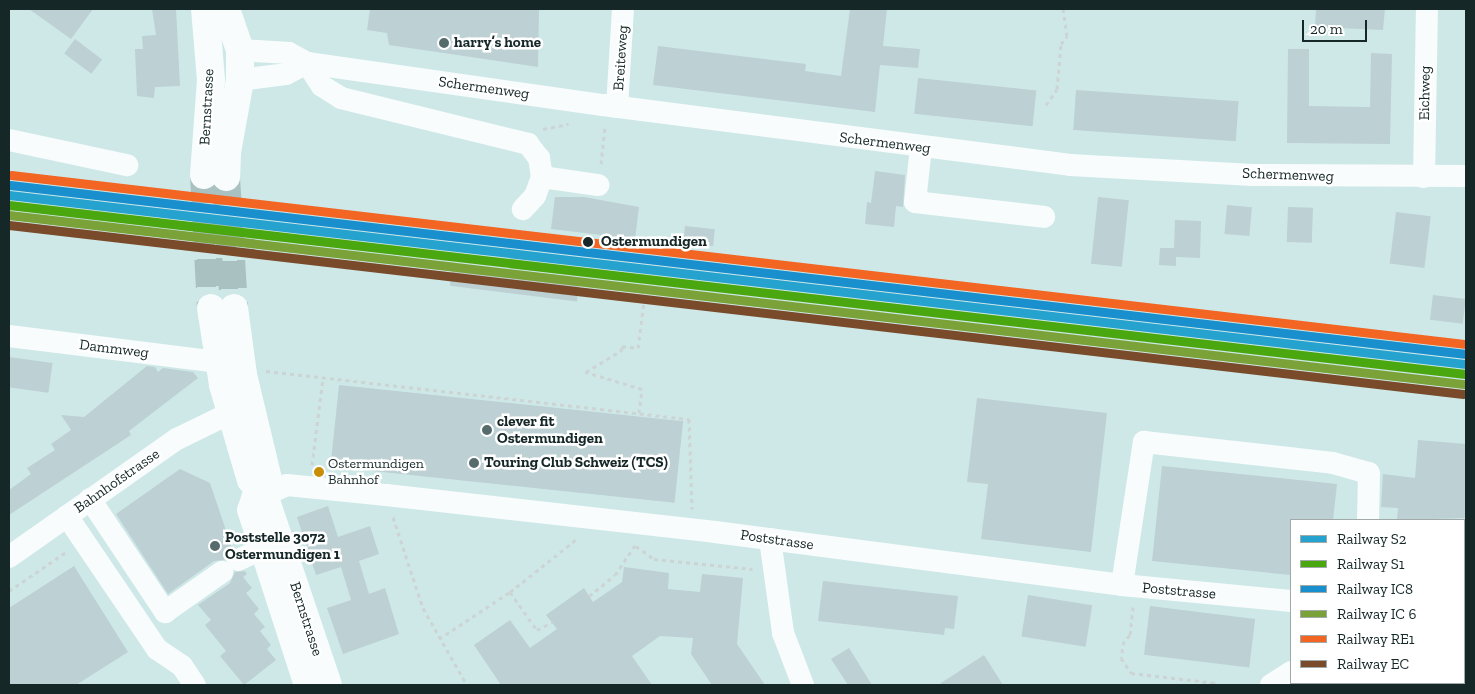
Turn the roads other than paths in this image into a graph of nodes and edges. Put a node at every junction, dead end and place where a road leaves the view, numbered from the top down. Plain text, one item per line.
1 (205, 9) edge
2 (226, 9) edge
3 (624, 9) edge
4 (1427, 9) edge
5 (238, 43) junction
6 (208, 49) junction
7 (307, 63) junction
8 (211, 80) junction
9 (240, 80) junction
10 (612, 112) junction
11 (9, 140) edge
12 (921, 148) junction
13 (127, 165) dead end
14 (1466, 176) edge
15 (542, 177) junction
16 (1424, 177) junction
17 (598, 185) dead end
18 (523, 209) dead end
19 (1044, 217) dead end
20 (223, 308) tunnel mouth
21 (9, 336) edge
22 (230, 365) junction
23 (240, 409) junction
24 (260, 492) junction
25 (90, 499) junction
26 (67, 516) junction
27 (1368, 519) edge
28 (770, 539) junction
29 (271, 545) junction
30 (9, 557) edge
31 (1129, 586) junction
32 (1290, 601) edge
33 (1290, 673) edge
34 (309, 680) edge
35 (195, 685) edge
36 (803, 685) edge
37 (1271, 685) edge

1 - 6 main road, Bernstrasse
2 - 5 main road, Bernstrasse
3 - 10 street, Breiteweg
4 - 16 street, Eichweg
5 - 6 main road, Schermenweg
5 - 7 street, Schermenweg
5 - 9 main road, Bernstrasse
6 - 8 main road, Bernstrasse
7 - 9 street
7 - 10 street, Schermenweg
7 - 15 street
8 - 9 main road
8 - 9 main road, Bernstrasse
10 - 12 street, Schermenweg
11 - 13 street
12 - 16 street, Schermenweg
12 - 19 street
14 - 16 street, Schermenweg
15 - 17 street
15 - 18 street
20 - 22 main road, Bernstrasse
21 - 22 street, Dammweg
22 - 23 main road, Bernstrasse
23 - 24 main road, Bernstrasse
23 - 25 street, Bahnhofstrasse
24 - 28 street, Poststrasse
24 - 29 main road, Bernstrasse
25 - 26 street, Bahnhofstrasse
25 - 29 street
26 - 30 street, Bahnhofstrasse
26 - 35 street
27 - 31 street
28 - 31 street, Poststrasse
28 - 36 street
29 - 34 main road, Bernstrasse
31 - 32 street, Poststrasse
33 - 37 street

